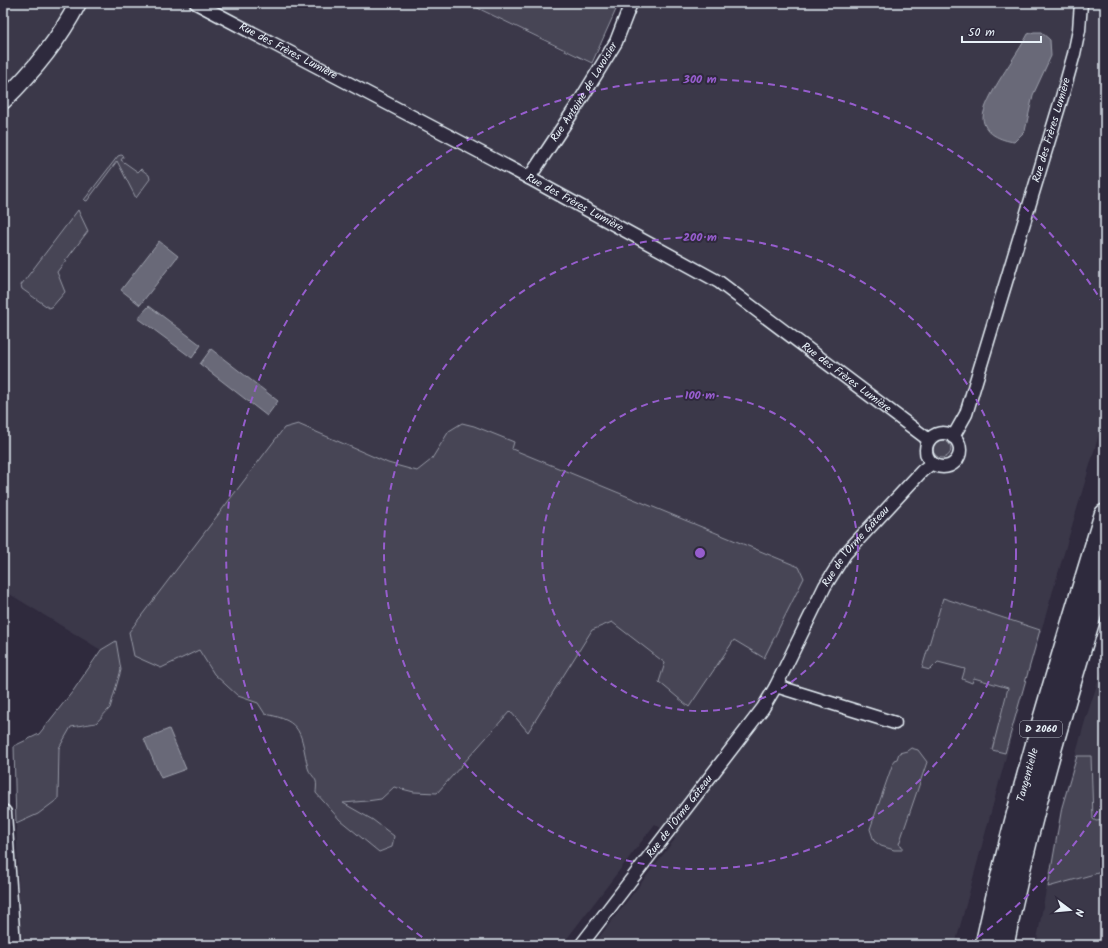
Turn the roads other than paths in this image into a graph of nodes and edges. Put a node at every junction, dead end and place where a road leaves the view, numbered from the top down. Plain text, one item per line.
1 (78, 3) edge
2 (196, 3) edge
3 (631, 3) edge
4 (1081, 3) edge
5 (3, 101) edge
6 (529, 178) junction
7 (954, 437) junction
8 (929, 440) junction
9 (932, 463) junction
10 (1105, 514) edge
11 (1105, 568) edge
12 (776, 686) junction
13 (896, 723) dead end
14 (3, 813) edge
15 (12, 945) edge
16 (581, 945) edge
17 (999, 945) edge

1 - 5 main road
2 - 6 street, Rue des Frères Lumière
3 - 6 street, Rue Antoine de Lavoisier
4 - 7 street, Rue des Frères Lumière
6 - 8 street, Rue des Frères Lumière
7 - 8 street
7 - 9 street
8 - 9 street
9 - 12 street, Rue de l'Orme Gâteau
10 - 17 highway, Tangentielle / D 2060
11 - 17 highway, Tangentielle / D 2060
12 - 13 street
12 - 16 street, Rue de l'Orme Gâteau
14 - 15 main road

